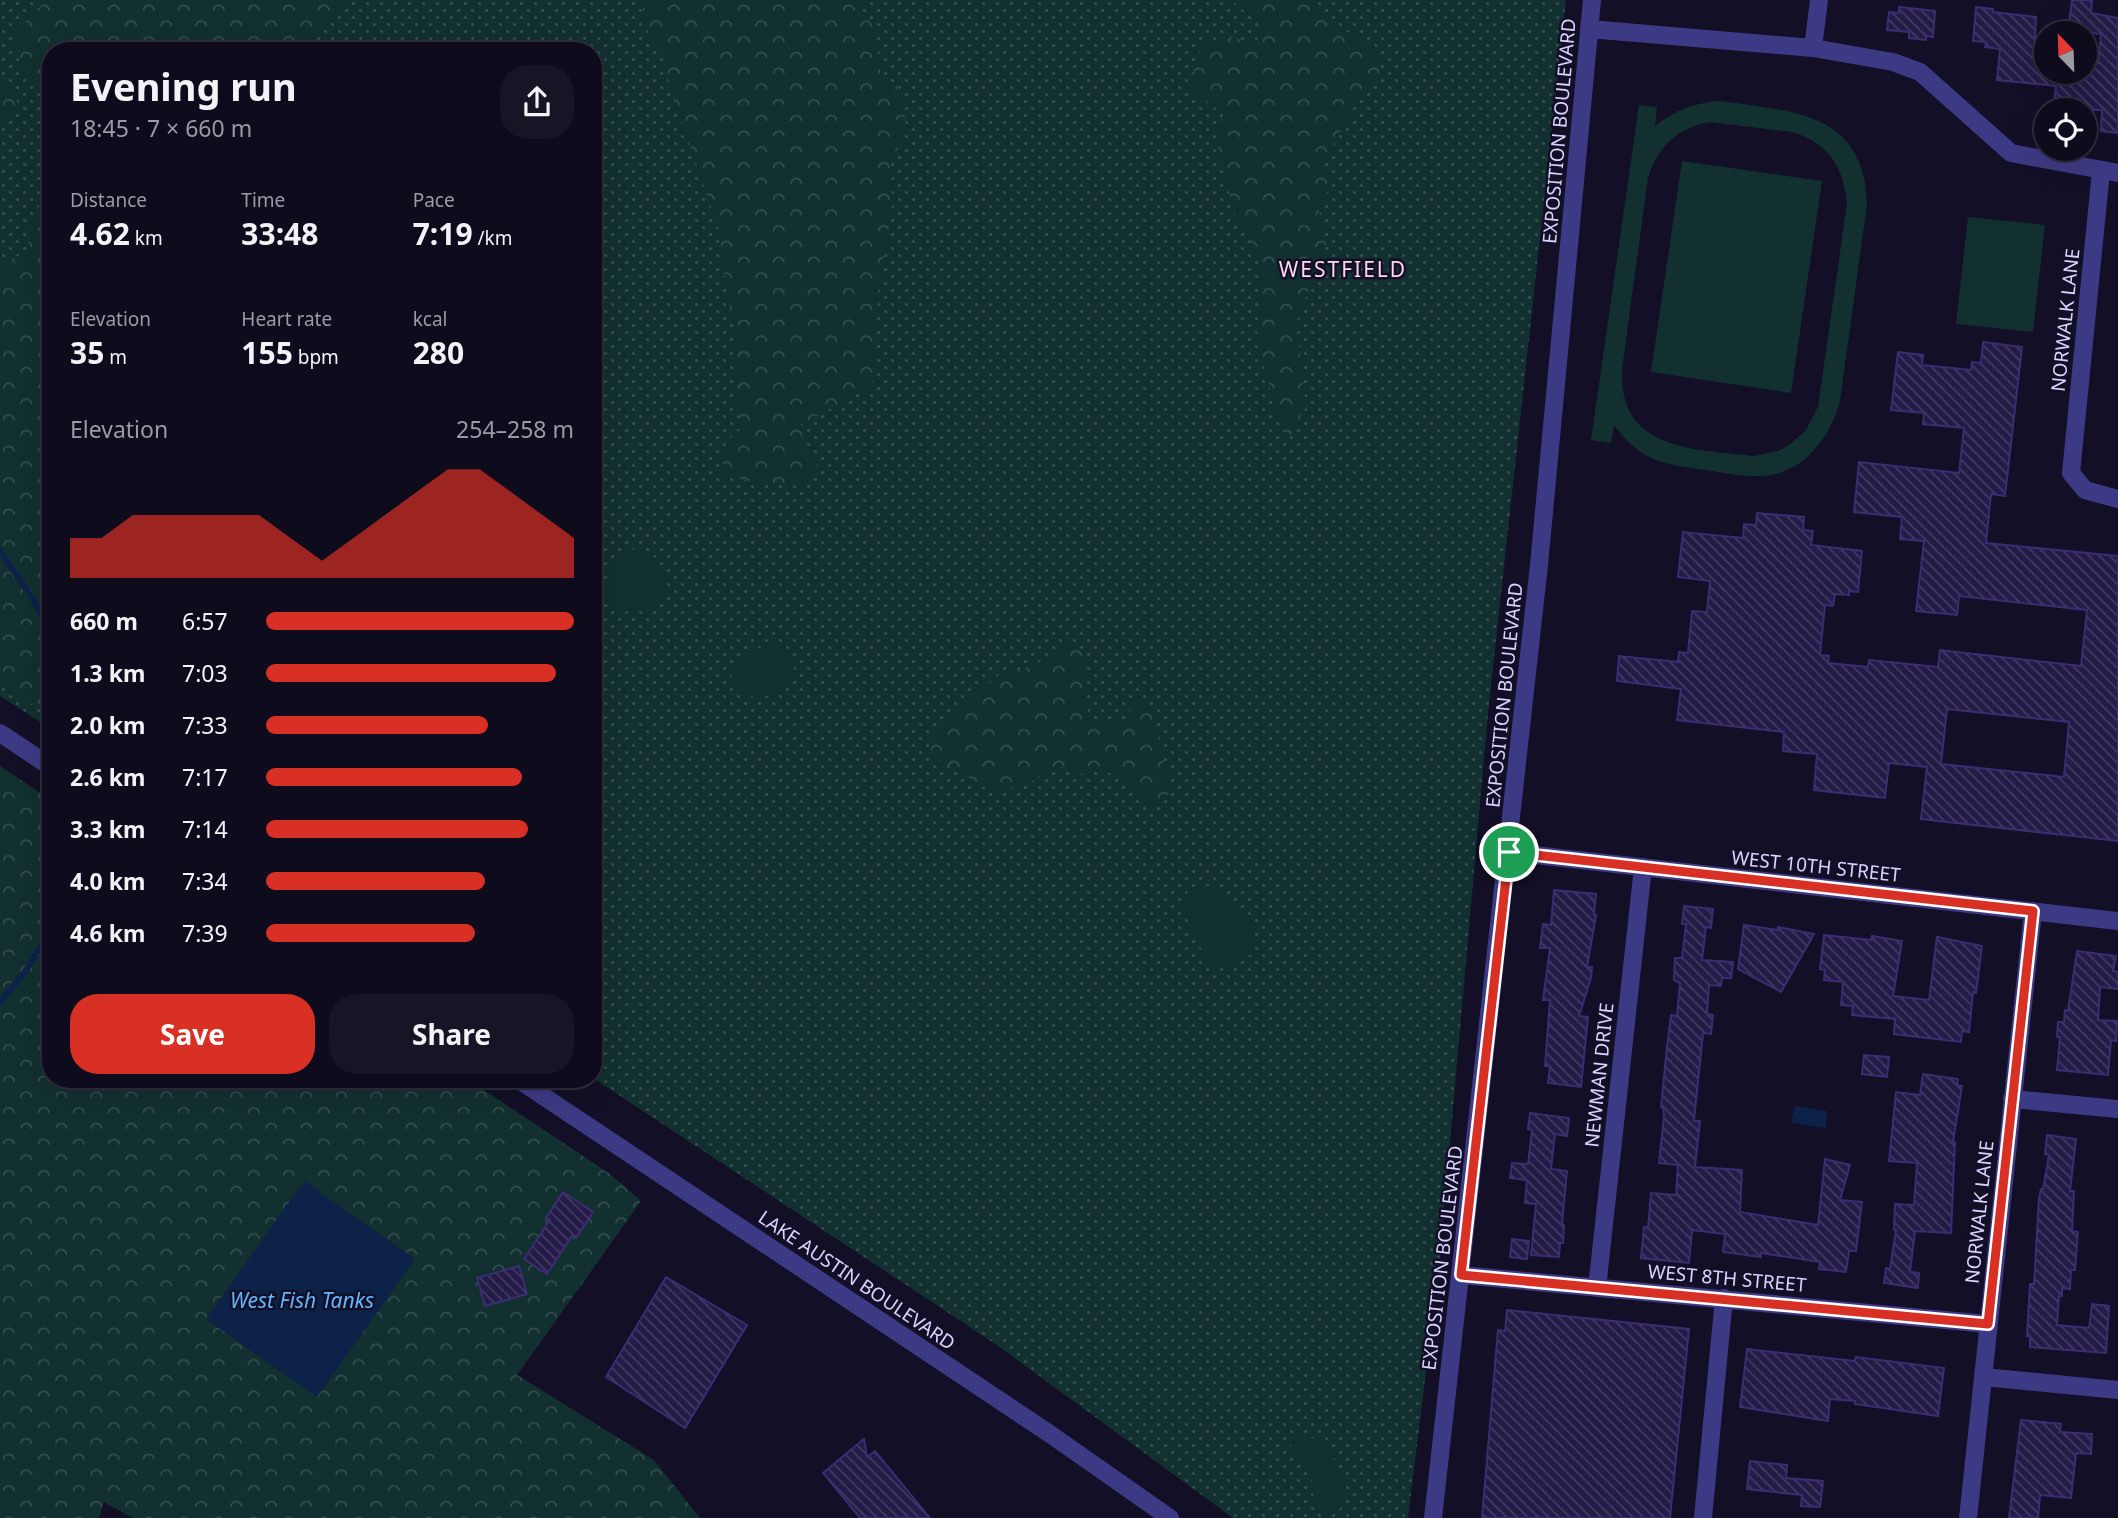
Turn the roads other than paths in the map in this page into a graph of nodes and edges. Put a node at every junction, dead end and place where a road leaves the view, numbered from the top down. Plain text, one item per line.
1 (1592, 0) edge
2 (1819, 0) edge
3 (1589, 29) junction
4 (1813, 48) junction
5 (2109, 172) edge
6 (2118, 499) edge
7 (0, 733) edge
8 (42, 761) edge
9 (1509, 852) junction
10 (1643, 867) junction
11 (2033, 911) junction
12 (2118, 921) edge
13 (531, 1088) edge
14 (2012, 1099) junction
15 (2118, 1109) edge
16 (1461, 1275) junction
17 (1597, 1288) junction
18 (1724, 1298) junction
19 (1988, 1324) junction
20 (1984, 1377) junction
21 (2118, 1390) edge
22 (1170, 1518) edge
23 (1433, 1518) edge
24 (1703, 1518) edge
25 (1968, 1518) edge

1 - 3 street, EXPOSITION BOULEVARD
2 - 4 street
3 - 4 street
3 - 9 street, EXPOSITION BOULEVARD
4 - 5 street
5 - 6 street, NORWALK LANE
7 - 8 street
9 - 10 street, WEST 10TH STREET
9 - 16 street, EXPOSITION BOULEVARD
10 - 11 street, WEST 10TH STREET
10 - 17 street, NEWMAN DRIVE
11 - 12 street, WEST 10TH STREET
11 - 14 street, NORWALK LANE
13 - 22 street, LAKE AUSTIN BOULEVARD
14 - 15 street
14 - 19 street, NORWALK LANE
16 - 17 street, WEST 8TH STREET
16 - 23 street, EXPOSITION BOULEVARD
17 - 18 street, WEST 8TH STREET
18 - 19 street, WEST 8TH STREET
18 - 24 street
19 - 20 street, NORWALK LANE
20 - 21 street
20 - 25 street, NORWALK LANE

